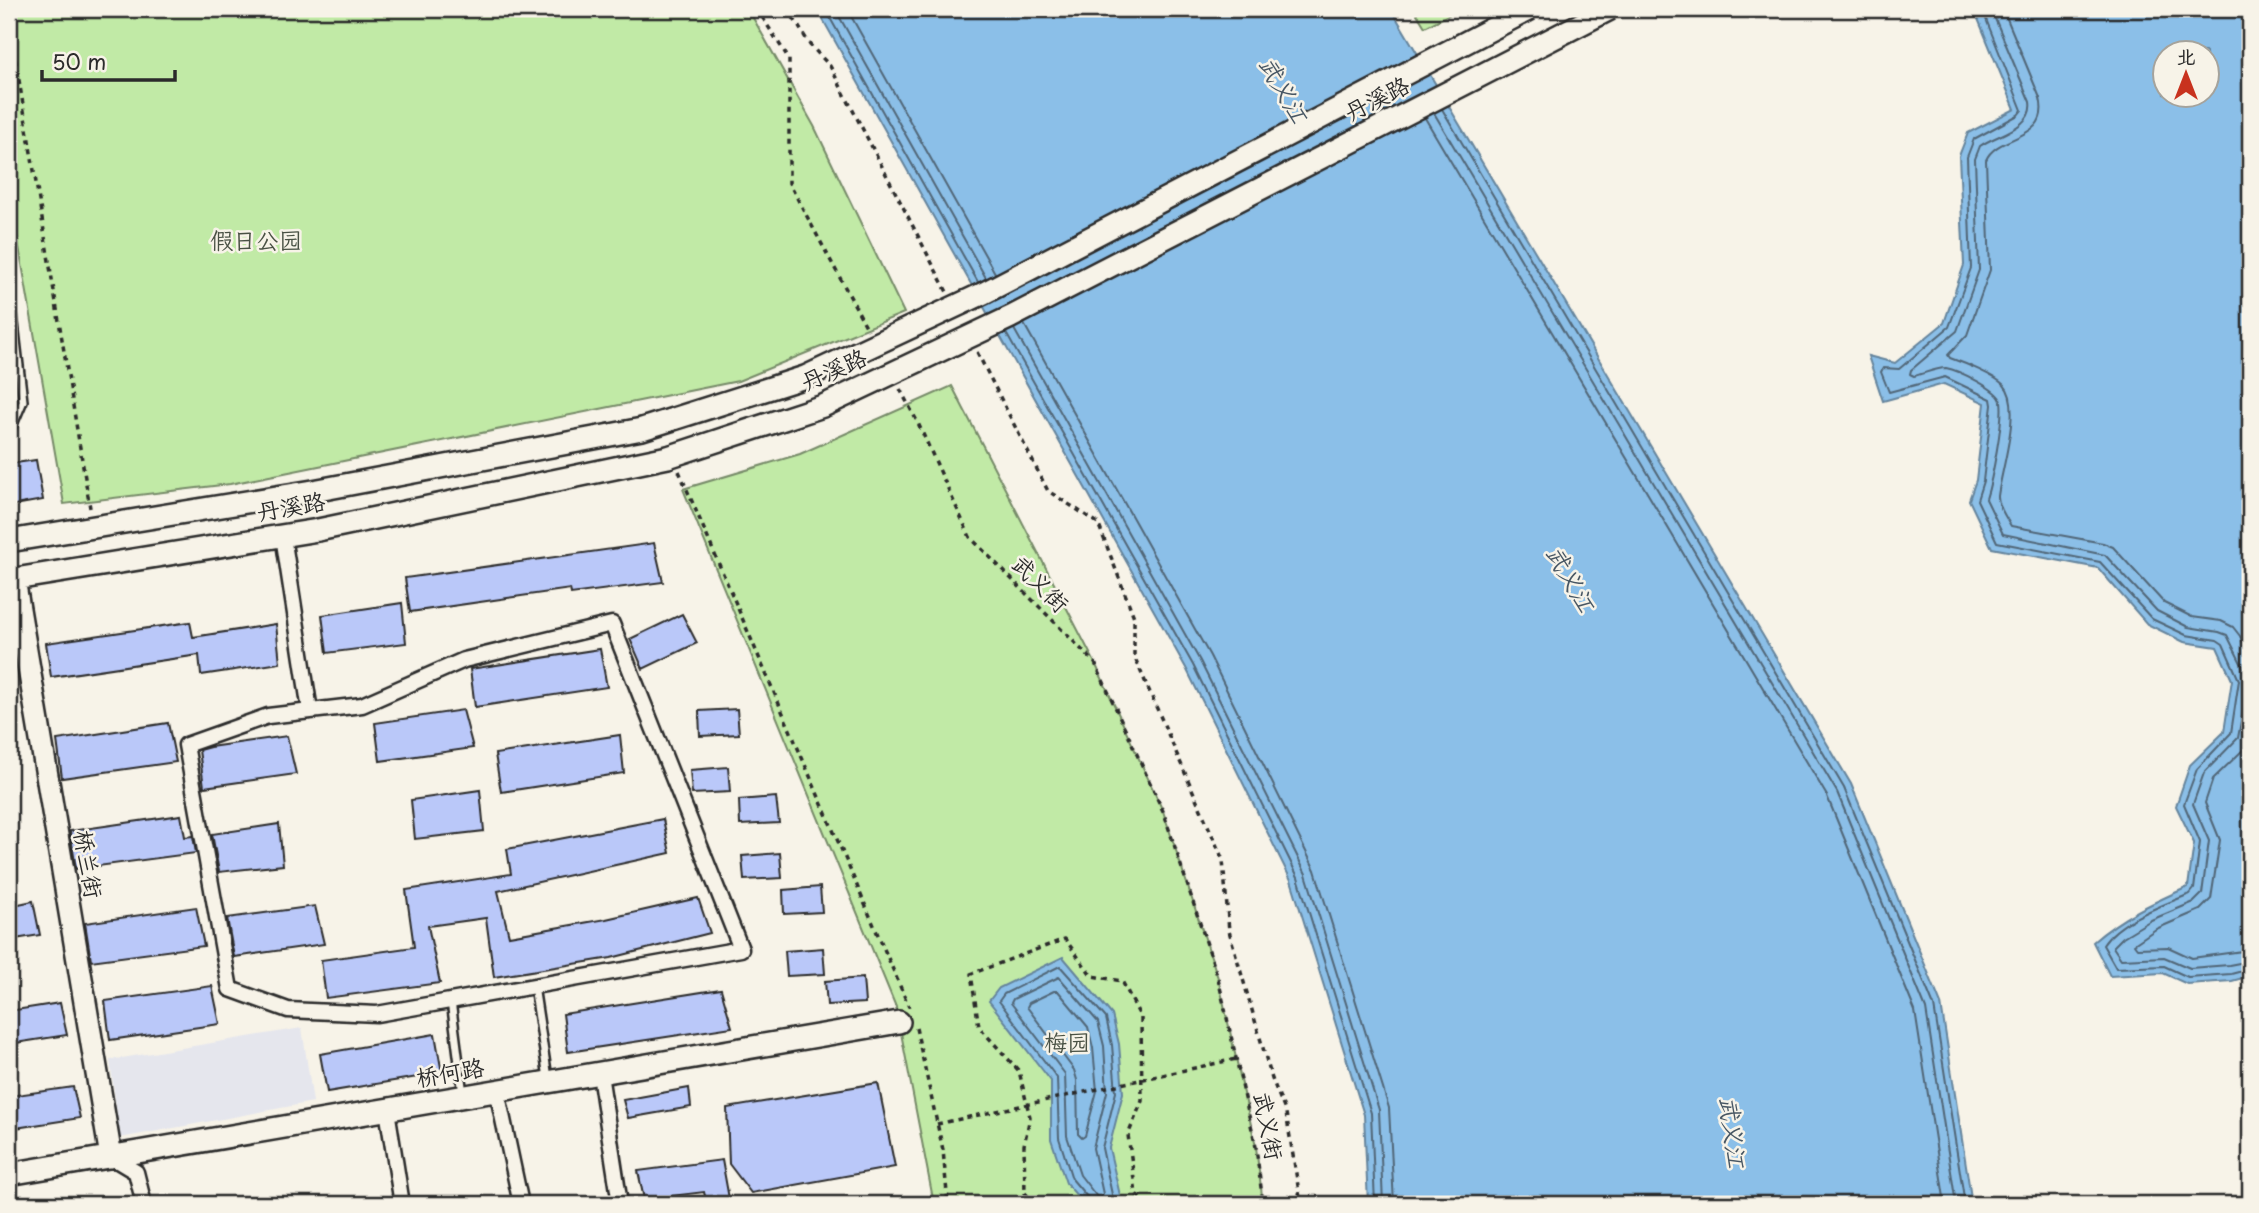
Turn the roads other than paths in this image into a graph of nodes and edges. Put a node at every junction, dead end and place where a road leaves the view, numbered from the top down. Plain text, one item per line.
1 (1530, 9) edge
2 (1610, 9) edge
3 (9, 279) edge
4 (9, 434) edge
5 (283, 536) junction
6 (9, 541) edge
7 (11, 579) edge
8 (310, 711) junction
9 (534, 986) junction
10 (451, 1001) junction
11 (908, 1018) road end
12 (600, 1073) junction
13 (549, 1082) junction
14 (497, 1091) junction
15 (463, 1097) junction
16 (387, 1110) junction
17 (111, 1157) junction
18 (9, 1174) edge
19 (144, 1204) edge
20 (402, 1204) edge
21 (521, 1204) edge
22 (620, 1204) edge

1 - 6 main road, 丹溪路, bridge
2 - 5 main road, 丹溪路, bridge
3 - 4 lane
5 - 7 main road, 丹溪路
5 - 8 street
7 - 17 main road, 桥兰街
8 - 9 street
8 - 10 street
9 - 10 street
9 - 13 lane
10 - 15 lane
11 - 12 main road, 桥何路
12 - 13 main road, 桥何路
12 - 22 street
13 - 14 main road, 桥何路
14 - 15 main road, 桥何路
14 - 21 street
15 - 16 main road, 桥何路
16 - 17 main road, 桥何路
16 - 20 street
17 - 18 main road, 桥何路
17 - 19 street

